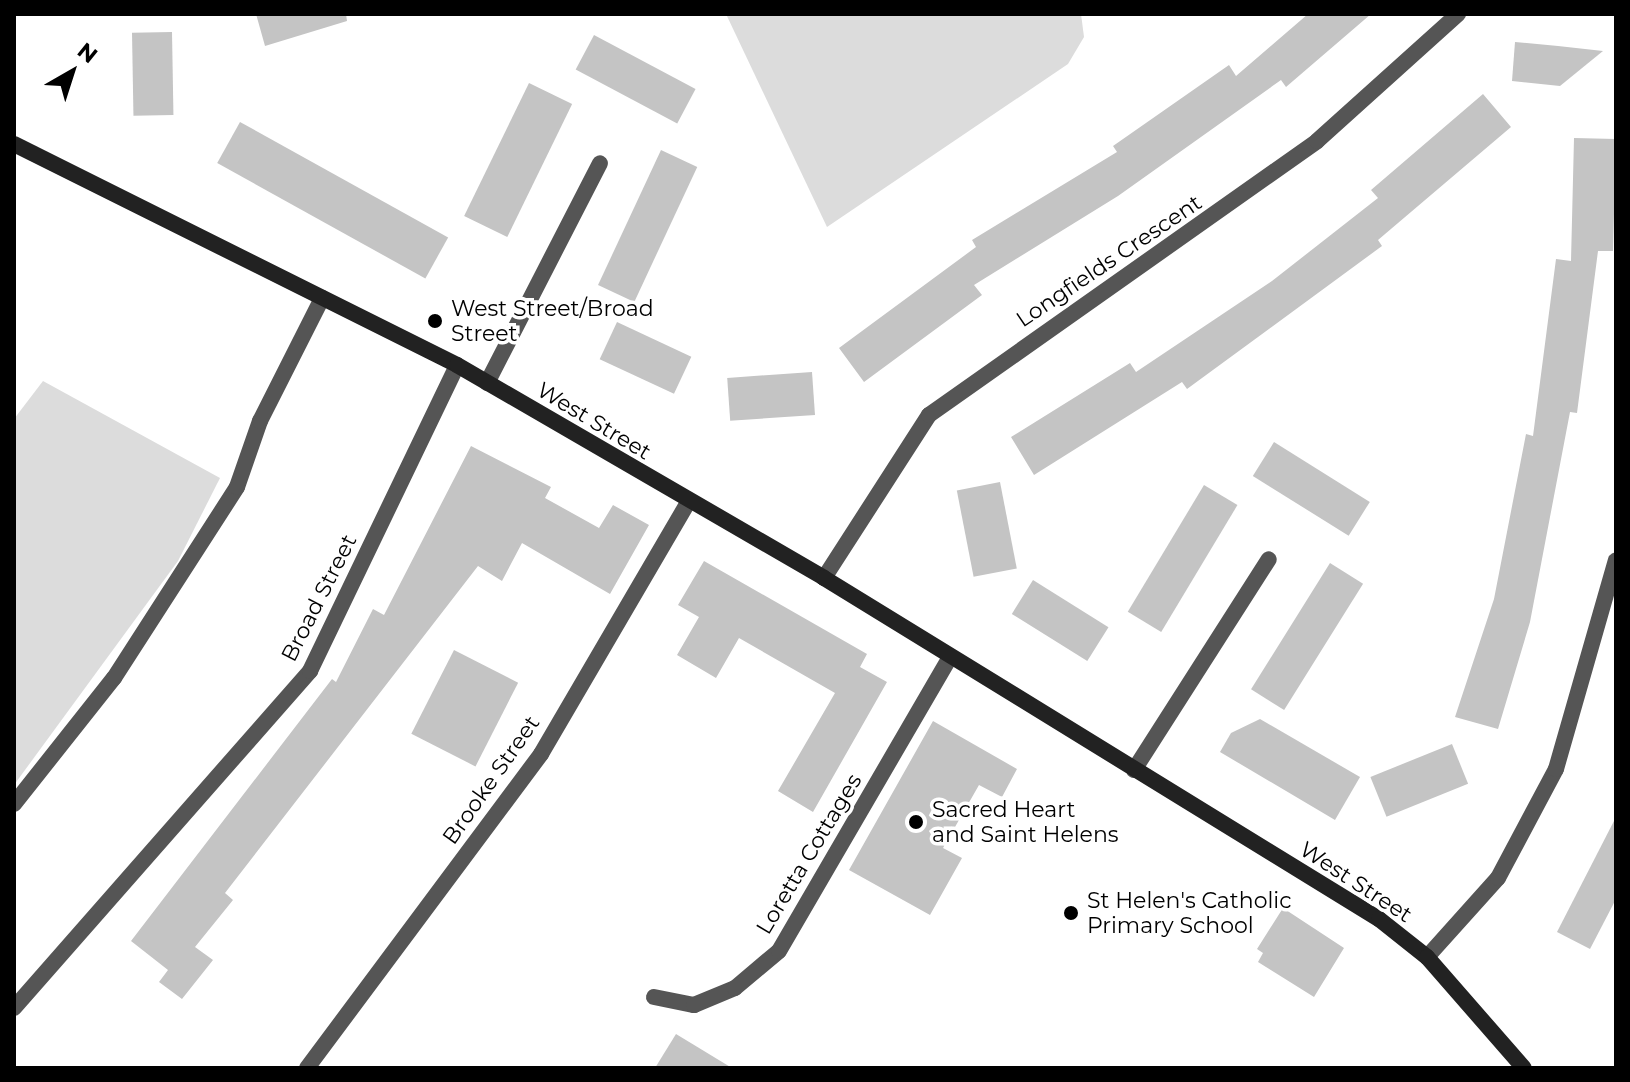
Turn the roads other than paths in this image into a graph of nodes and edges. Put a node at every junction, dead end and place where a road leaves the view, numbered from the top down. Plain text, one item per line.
1 (1458, 14) edge
2 (14, 144) edge
3 (600, 163) dead end
4 (322, 298) junction
5 (457, 365) junction
6 (487, 383) junction
7 (688, 502) junction
8 (1269, 559) dead end
9 (1616, 560) edge
10 (824, 578) junction
11 (950, 657) junction
12 (1134, 770) junction
13 (14, 804) edge
14 (1427, 957) junction
15 (654, 997) dead end
16 (14, 1008) edge
17 (307, 1068) edge
18 (1524, 1068) edge

1 - 10 street, Longfields Crescent
2 - 4 main road, West Street
3 - 6 street
4 - 5 main road, West Street
4 - 13 street
5 - 6 main road, West Street
5 - 16 street, Broad Street
6 - 7 main road, West Street
7 - 10 main road, West Street
7 - 17 street, Brooke Street
8 - 12 street
9 - 14 street
10 - 11 main road, West Street
11 - 12 main road, West Street
11 - 15 street, Loretta Cottages
12 - 14 main road, West Street
14 - 18 main road, West Street

